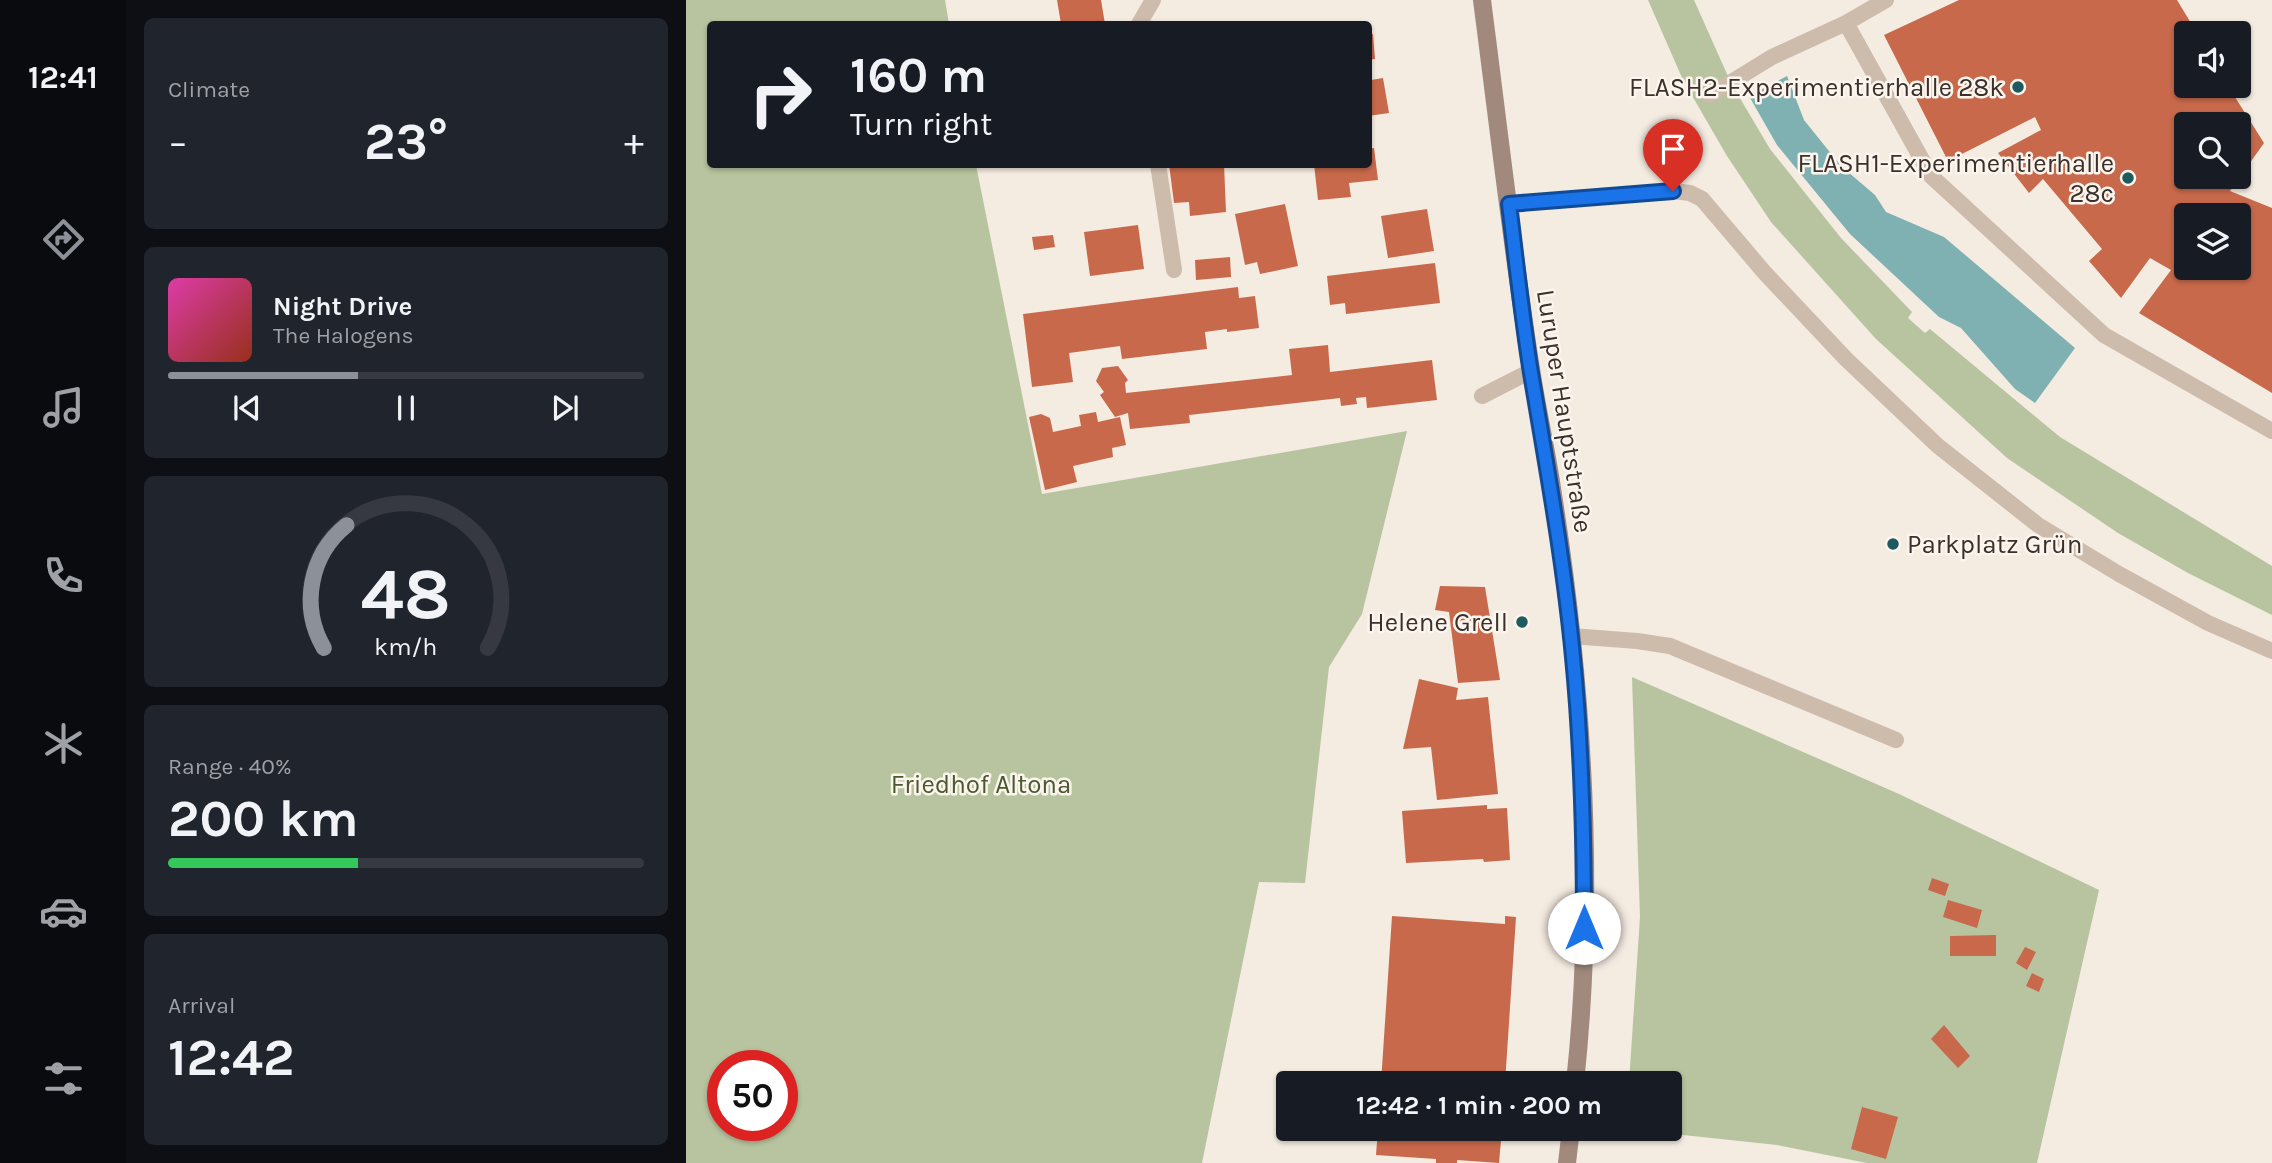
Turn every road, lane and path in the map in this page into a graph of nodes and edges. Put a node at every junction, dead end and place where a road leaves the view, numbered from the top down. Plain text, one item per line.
1 (1153, 0) edge
2 (1482, 0) edge
3 (1886, 0) edge
4 (1141, 21) edge
5 (1846, 23) junction
6 (1710, 95) dead end
7 (1159, 168) edge
8 (1509, 204) junction
9 (1174, 270) dead end
10 (1531, 371) junction
11 (1482, 396) dead end
12 (2272, 432) edge
13 (1571, 636) junction
14 (2272, 651) edge
15 (1896, 740) dead end
16 (1576, 1071) edge
17 (1570, 1141) edge
18 (1567, 1163) edge

1 - 4 lane
2 - 8 main road, Luruper Hauptstraße
3 - 5 lane
5 - 6 lane
5 - 12 lane
7 - 9 lane
8 - 10 main road, Luruper Hauptstraße
8 - 14 lane
10 - 11 lane
10 - 13 main road, Luruper Hauptstraße
13 - 15 lane
13 - 16 main road, Luruper Hauptstraße
17 - 18 main road

